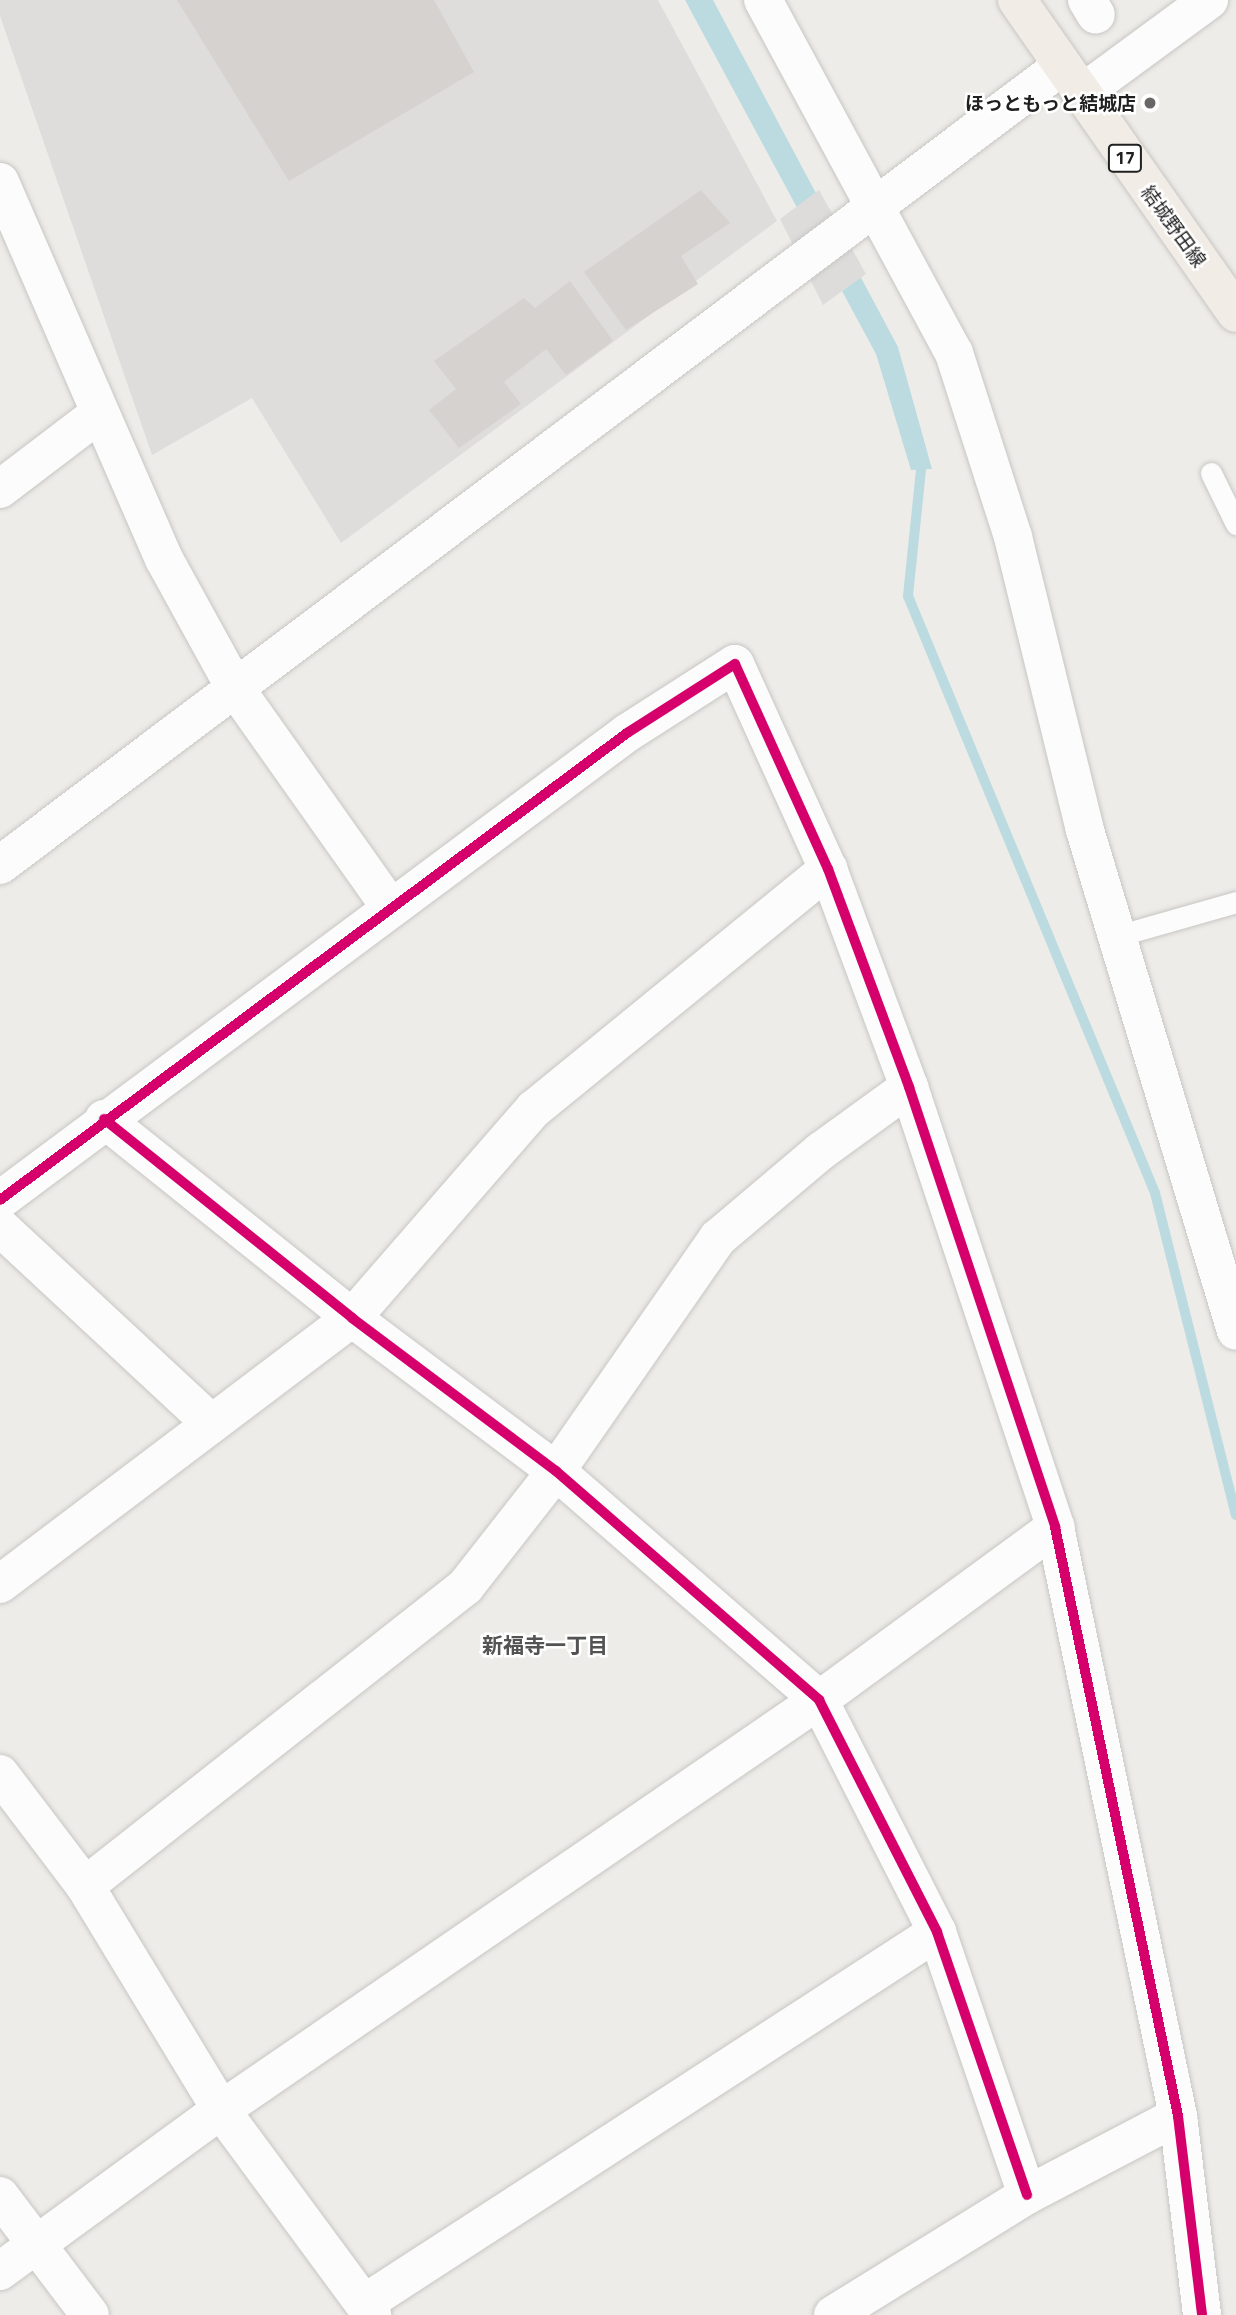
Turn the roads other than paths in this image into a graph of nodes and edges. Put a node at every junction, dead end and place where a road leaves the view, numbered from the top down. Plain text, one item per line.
1 (763, 0) edge
2 (1017, 0) edge
3 (1209, 0) edge
4 (1072, 80) junction
5 (0, 182) edge
6 (877, 206) junction
7 (1236, 313) edge
8 (97, 415) junction
9 (1211, 473) dead end
10 (0, 489) edge
11 (1236, 524) edge
12 (234, 688) junction
13 (0, 864) edge
14 (828, 869) junction
15 (1236, 902) edge
16 (391, 908) junction
17 (1117, 936) junction
18 (909, 1087) junction
19 (104, 1119) junction
20 (0, 1200) edge
21 (0, 1227) edge
22 (352, 1318) junction
23 (1236, 1331) edge
24 (212, 1424) junction
25 (556, 1471) junction
26 (1055, 1527) junction
27 (0, 1584) edge
28 (819, 1700) junction
29 (0, 1774) edge
30 (85, 1886) junction
31 (937, 1931) junction
32 (222, 2110) junction
33 (1178, 2116) junction
34 (1027, 2195) junction
35 (0, 2196) edge
36 (37, 2245) junction
37 (0, 2271) edge
38 (368, 2309) edge
39 (90, 2315) edge
40 (833, 2315) edge
41 (1202, 2315) edge

1 - 6 street
2 - 4 main road, 結城野田線 / 17
3 - 4 street
4 - 6 street
4 - 7 main road, 結城野田線 / 17
5 - 8 street
6 - 12 street
6 - 17 street
8 - 10 street
8 - 12 street
9 - 11 lane
12 - 13 street
12 - 16 street
14 - 16 street
14 - 18 street
14 - 22 street
15 - 17 lane
16 - 19 street
17 - 23 street
18 - 25 street
18 - 26 street
19 - 20 street
19 - 22 street
21 - 24 street
22 - 24 street
22 - 25 street
24 - 27 street
25 - 28 street
25 - 30 street
26 - 28 street
26 - 33 street
28 - 31 street
28 - 32 street
29 - 30 street
30 - 32 street
31 - 34 street
31 - 38 street
32 - 36 street
32 - 38 street
33 - 34 street
33 - 41 street
34 - 40 street
35 - 36 street
36 - 37 street
36 - 39 street

